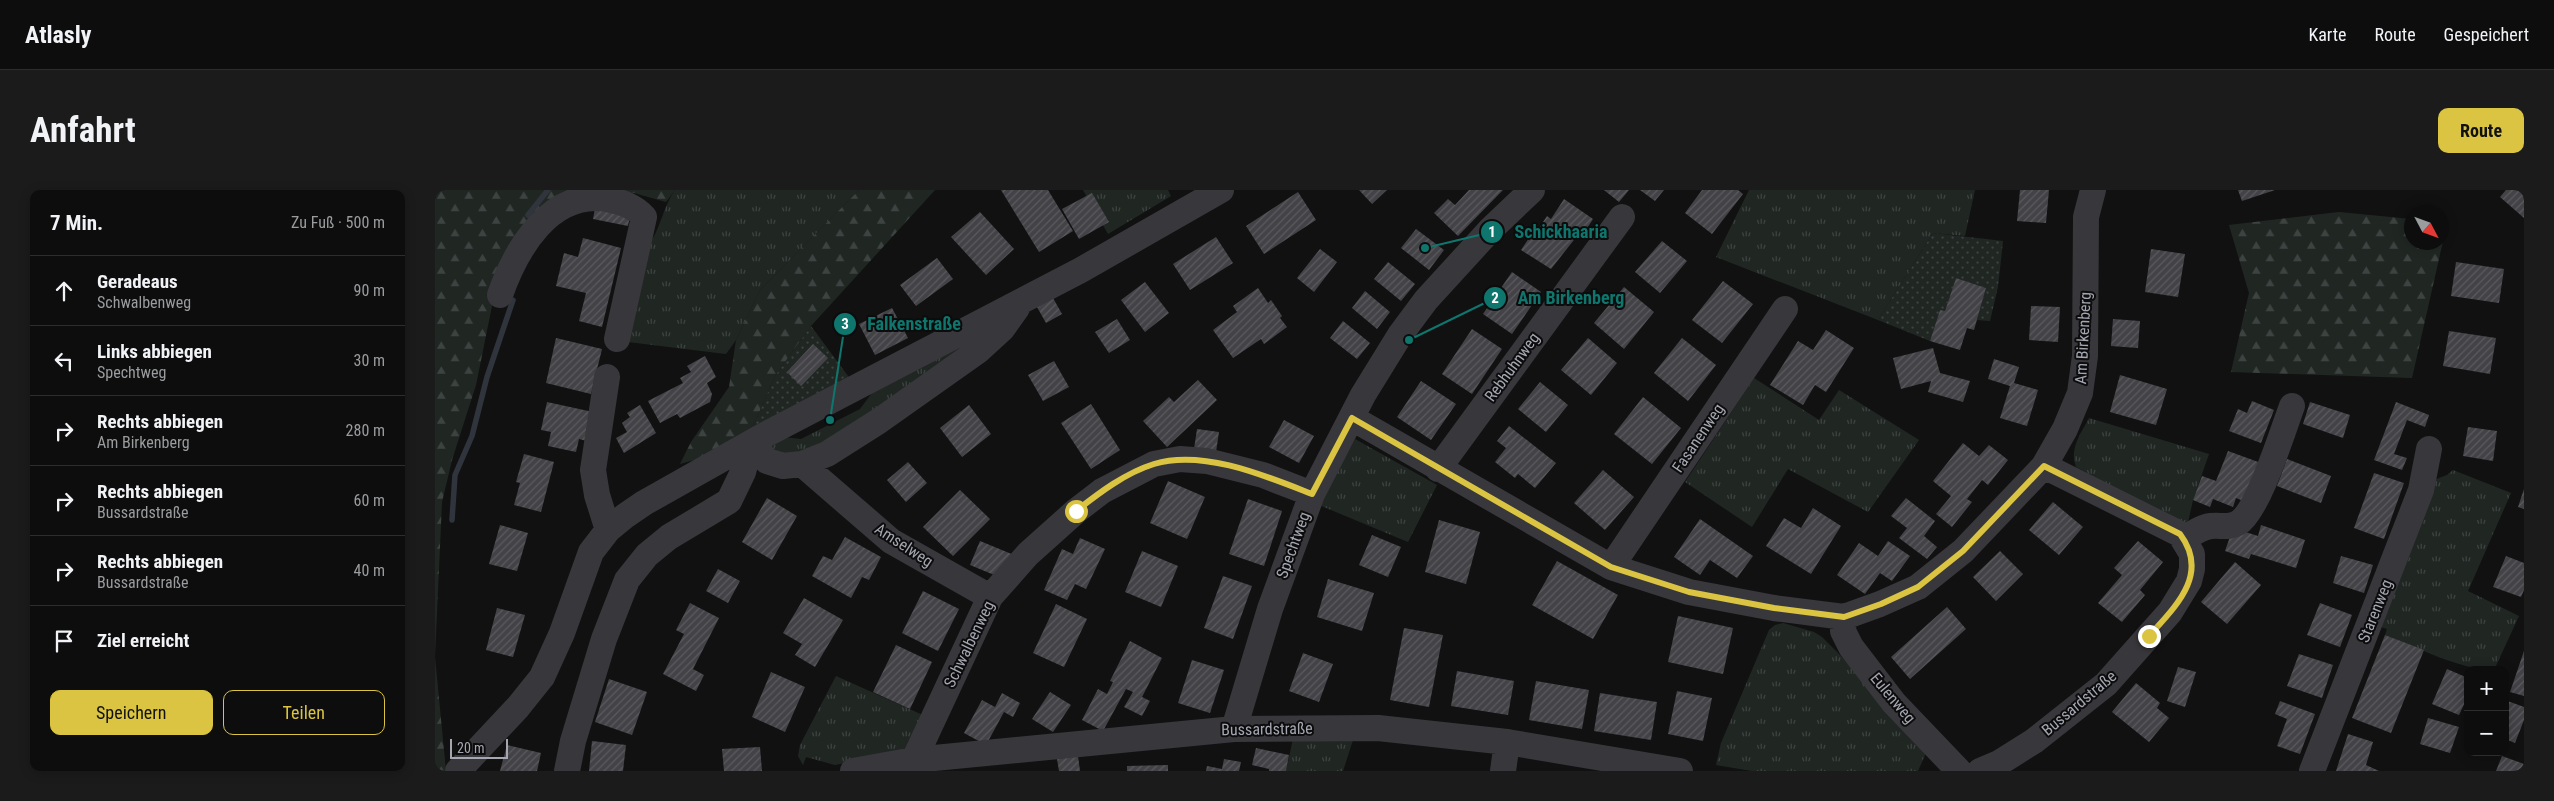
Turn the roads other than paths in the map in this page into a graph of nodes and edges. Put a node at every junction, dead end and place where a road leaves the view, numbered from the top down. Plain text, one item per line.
1 (1221, 190) edge
2 (1532, 190) edge
3 (2093, 190) edge
4 (1622, 217) dead end
5 (501, 295) dead end
6 (1022, 301) junction
7 (1785, 309) dead end
8 (617, 339) dead end
9 (607, 377) dead end
10 (2292, 406) dead end
11 (1352, 418) junction
12 (751, 443) junction
13 (2429, 449) dead end
14 (802, 464) junction
15 (2044, 466) junction
16 (1438, 469) junction
17 (1312, 494) junction
18 (608, 530) junction
19 (2184, 539) junction
20 (1611, 567) junction
21 (991, 597) junction
22 (1844, 617) junction
23 (1234, 729) junction
24 (1507, 742) junction
25 (914, 760) junction
26 (458, 771) edge
27 (567, 771) edge
28 (853, 771) edge
29 (1503, 771) edge
30 (1680, 771) edge
31 (1959, 771) edge
32 (1980, 771) edge
33 (2312, 771) edge

1 - 6 street
2 - 11 street, Spechtweg
3 - 15 street, Am Birkenberg
4 - 16 street, Rebhuhnweg
5 - 8 street
6 - 12 street
6 - 14 street
7 - 20 street, Fasanenweg
9 - 18 street
10 - 19 street
11 - 16 street, Am Birkenberg
11 - 17 street, Spechtweg
12 - 14 street
12 - 18 street
12 - 27 street
13 - 33 street, Starenweg
14 - 21 street, Amselweg
15 - 19 street
15 - 22 street, Am Birkenberg
16 - 20 street, Am Birkenberg
17 - 21 street, Schwalbenweg
17 - 23 street, Spechtweg
18 - 26 street
19 - 32 street, Bussardstraße
20 - 22 street, Am Birkenberg
21 - 25 street, Schwalbenweg
22 - 31 street, Eulenweg
23 - 24 street, Bussardstraße
23 - 25 street, Bussardstraße
24 - 29 street
24 - 30 street, Bussardstraße
25 - 28 street, Bussardstraße

